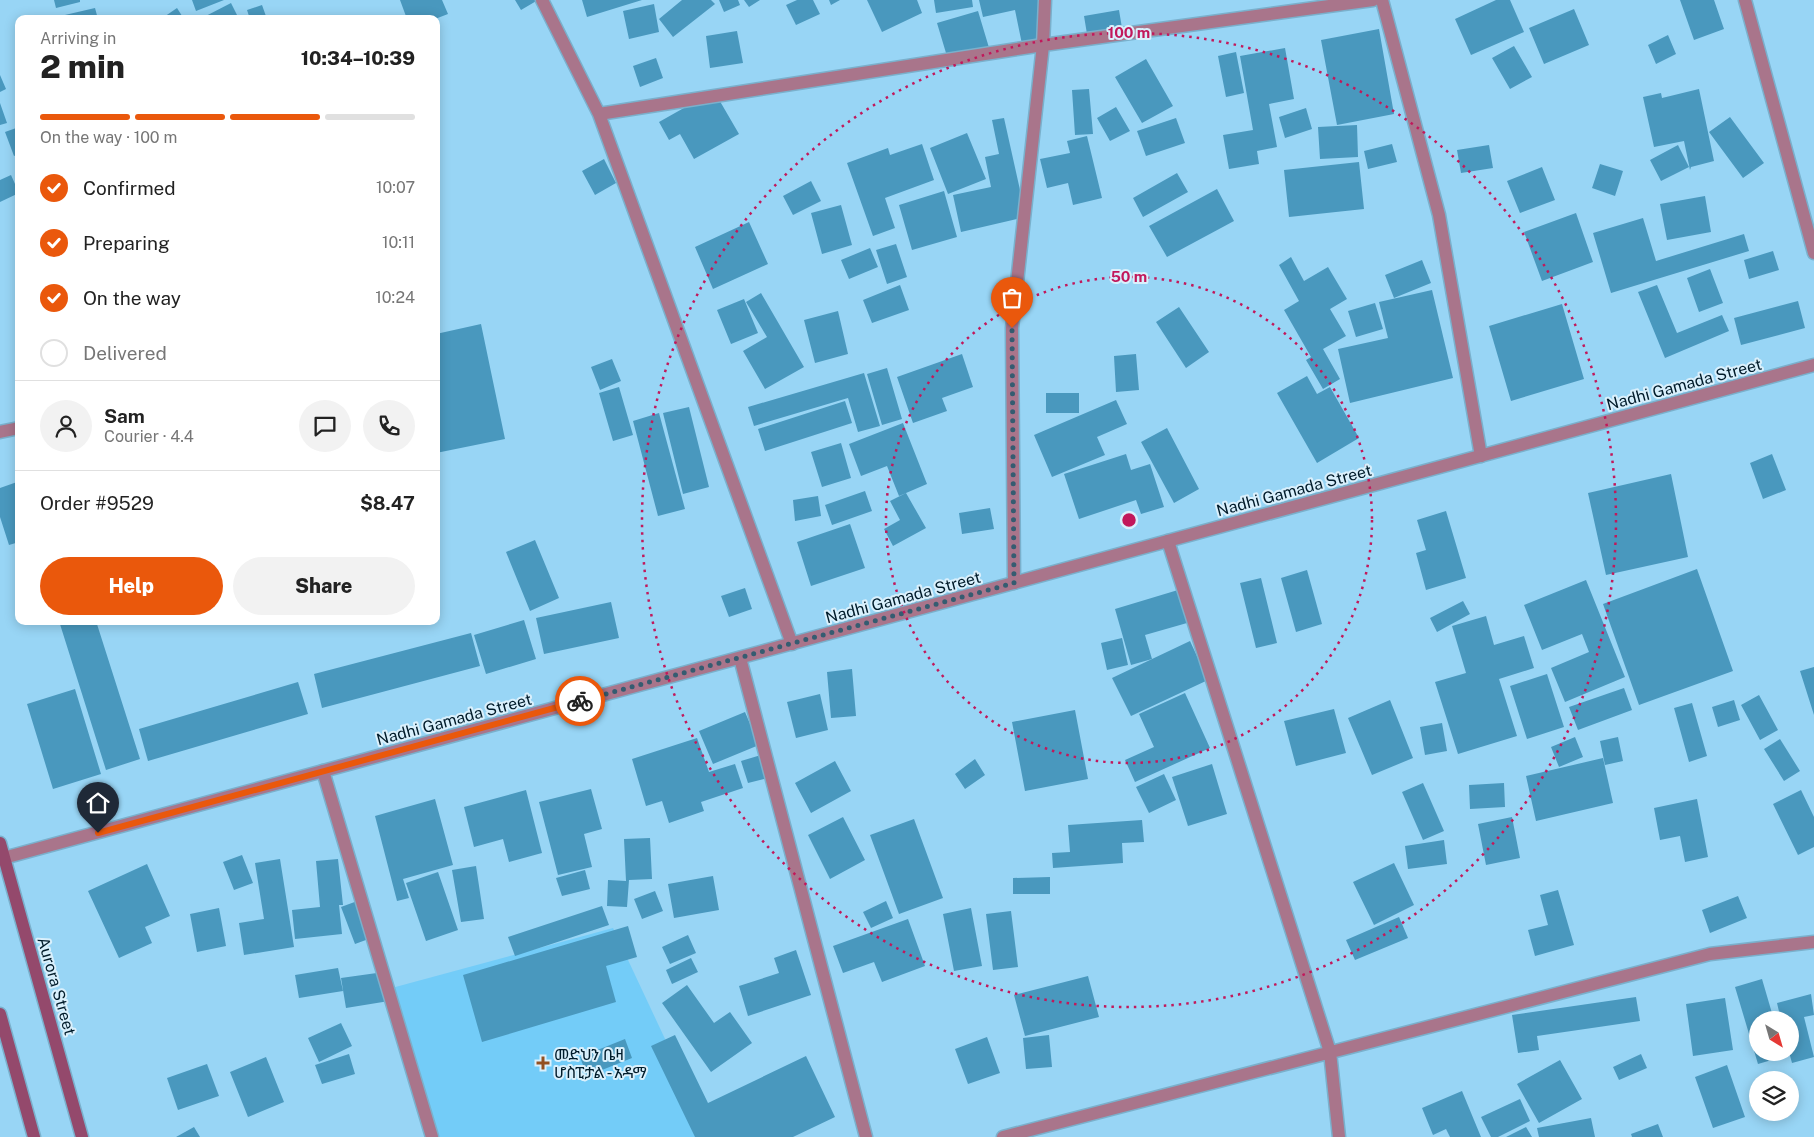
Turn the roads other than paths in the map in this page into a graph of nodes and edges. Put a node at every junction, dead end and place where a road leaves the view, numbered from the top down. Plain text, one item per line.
1 (542, 0) edge
2 (1045, 0) edge
3 (1373, 0) edge
4 (1382, 0) edge
5 (1744, 0) edge
6 (1043, 45) junction
7 (599, 114) junction
8 (1814, 254) edge
9 (1814, 365) edge
10 (15, 429) edge
11 (0, 432) edge
12 (1481, 456) junction
13 (1168, 542) junction
14 (1014, 583) junction
15 (792, 644) junction
16 (740, 658) junction
17 (323, 771) junction
18 (0, 843) edge
19 (2, 859) edge
20 (1814, 942) edge
21 (0, 1014) edge
22 (1330, 1052) junction
23 (34, 1137) edge
24 (82, 1137) edge
25 (432, 1137) edge
26 (866, 1137) edge
27 (1003, 1137) edge
28 (1340, 1137) edge

1 - 7 street
2 - 6 street
3 - 6 street
4 - 12 street
5 - 8 street
6 - 7 street
6 - 14 street
7 - 15 street
9 - 12 street, Nadhi Gamada Street
10 - 11 street
12 - 13 street, Nadhi Gamada Street
13 - 14 street, Nadhi Gamada Street
13 - 22 street
14 - 15 street, Nadhi Gamada Street
15 - 16 street, Nadhi Gamada Street
16 - 17 street, Nadhi Gamada Street
16 - 26 street
17 - 19 street, Nadhi Gamada Street
17 - 25 street
18 - 19 main road, Aurora Street
19 - 24 main road, Aurora Street
20 - 22 street
21 - 23 main road
22 - 27 street
22 - 28 street

